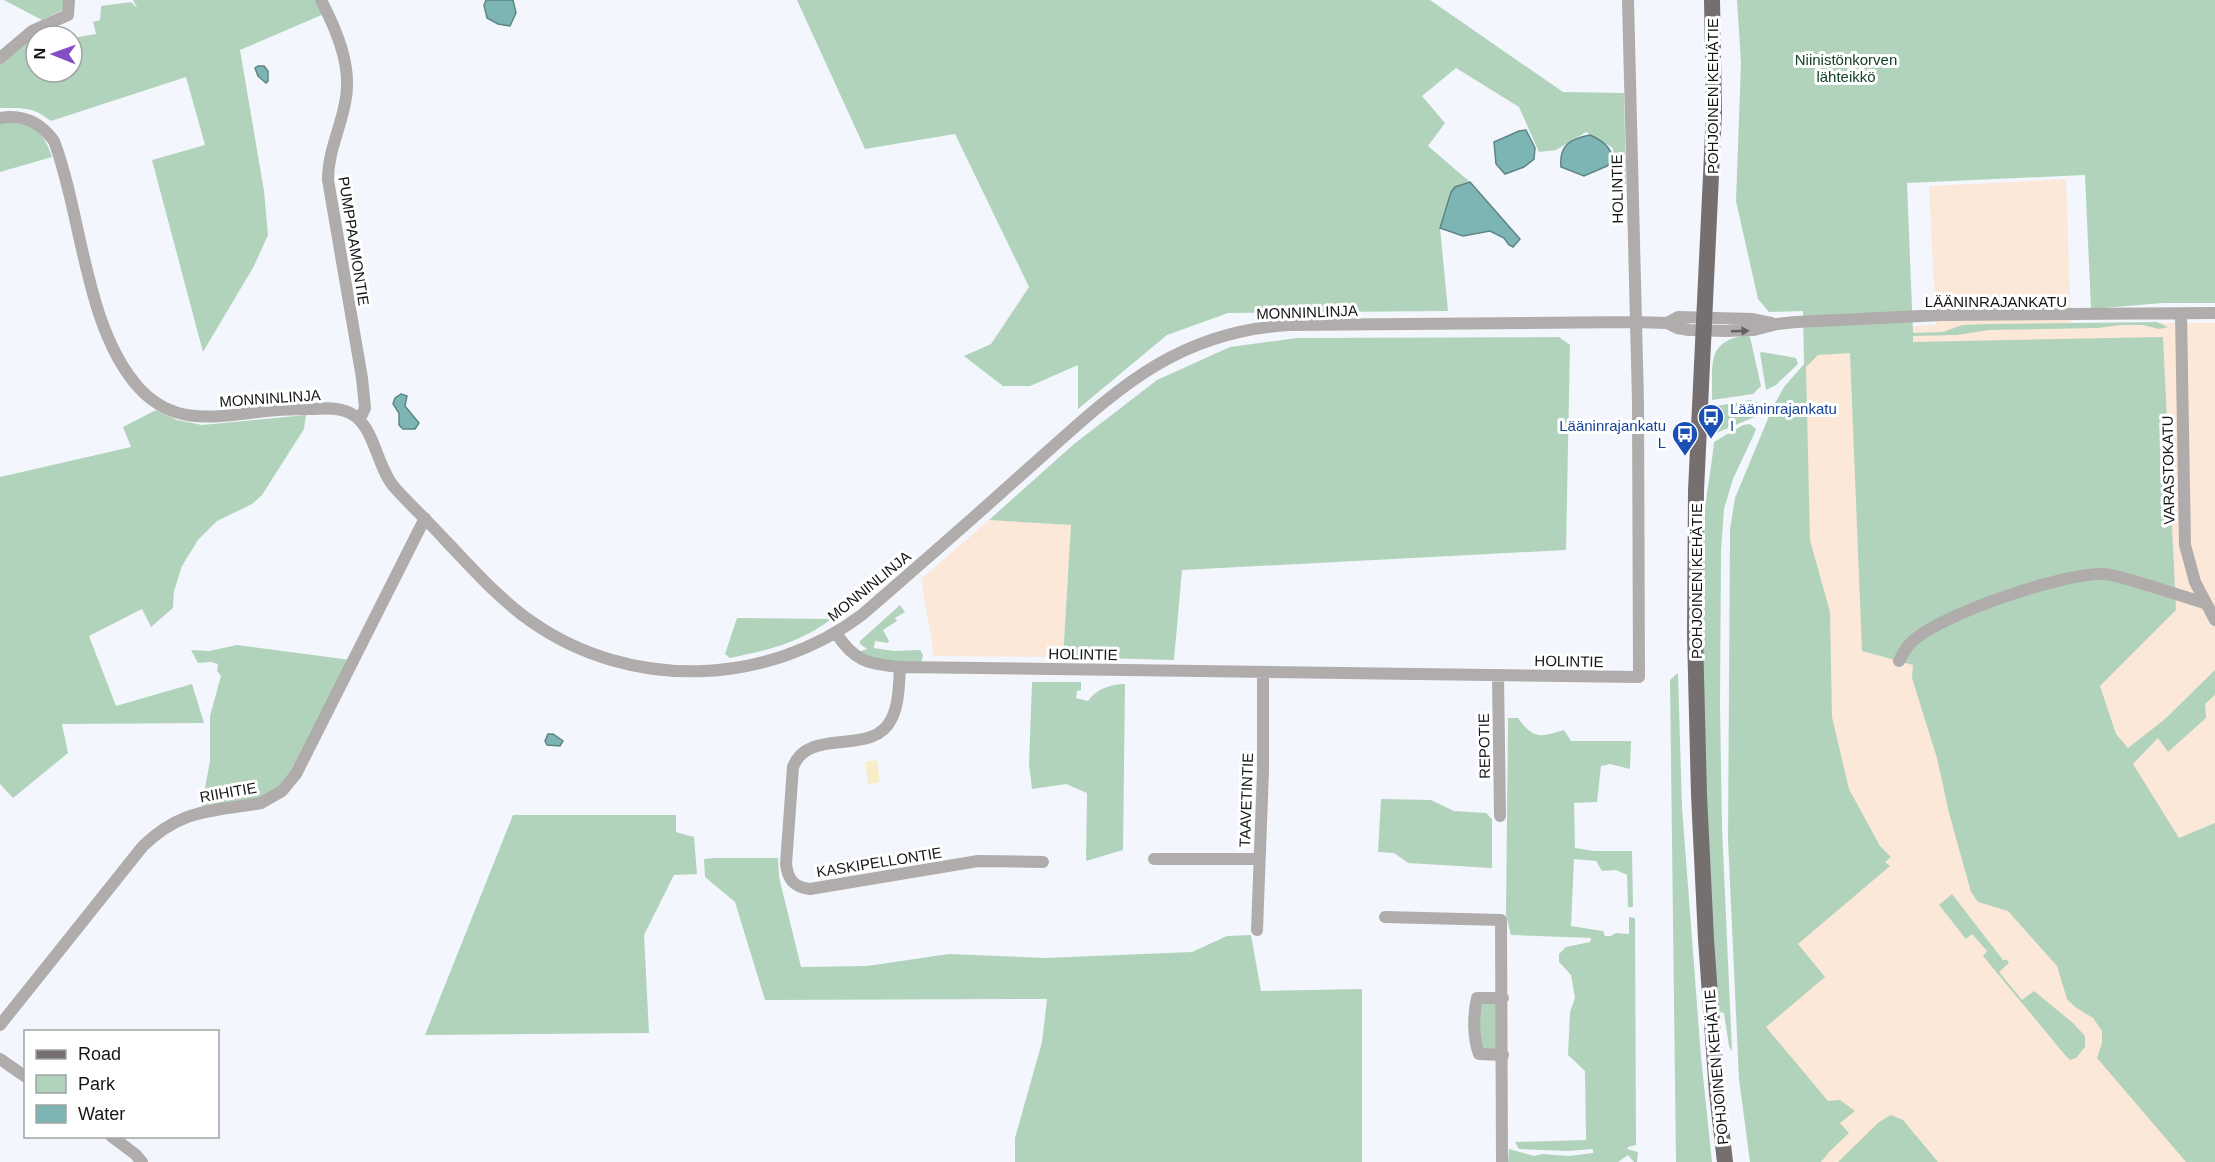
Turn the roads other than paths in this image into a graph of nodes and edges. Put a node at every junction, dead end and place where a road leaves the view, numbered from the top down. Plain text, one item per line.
1 (69, 0) edge
2 (321, 0) edge
3 (1628, 0) edge
4 (1712, 0) edge
5 (0, 58) edge
6 (0, 118) edge
7 (2215, 313) edge
8 (2181, 314) junction
9 (1635, 322) junction
10 (1703, 324) junction
11 (360, 419) junction
12 (425, 518) junction
13 (2204, 603) junction
14 (2215, 620) edge
15 (836, 633) junction
16 (1899, 661) dead end
17 (900, 667) junction
18 (1263, 672) junction
19 (1498, 675) junction
20 (1500, 816) dead end
21 (1259, 859) junction
22 (1154, 860) dead end
23 (1043, 862) dead end
24 (1385, 916) dead end
25 (1257, 930) dead end
26 (1503, 998) junction
27 (0, 1025) edge
28 (1503, 1055) junction
29 (0, 1059) edge
30 (24, 1076) edge
31 (112, 1138) edge
32 (142, 1162) edge
33 (1502, 1162) edge
34 (1725, 1162) edge

1 - 5 street
2 - 11 street, PUMPPAAMONTIE
3 - 9 street, HOLINTIE
4 - 10 main road, POHJOINEN KEHÄTIE
6 - 11 street, MONNINLINJA
7 - 8 street, LÄÄNINRAJANKATU
8 - 10 street, LÄÄNINRAJANKATU
8 - 13 street, VARASTOKATU
9 - 10 street, MONNINLINJA
9 - 15 street, MONNINLINJA
9 - 19 street, HOLINTIE
10 - 34 main road, POHJOINEN KEHÄTIE
11 - 12 street, MONNINLINJA
12 - 15 street, MONNINLINJA
12 - 27 street, RIIHITIE
13 - 14 street, VARASTOKATU
13 - 16 street
15 - 17 street, HOLINTIE
17 - 18 street, HOLINTIE
17 - 23 street, KASKIPELLONTIE
18 - 19 street, HOLINTIE
18 - 21 street, TAAVETINTIE
19 - 20 street, REPOTIE
21 - 22 street
21 - 25 street, TAAVETINTIE
24 - 26 street
26 - 28 street
26 - 28 street
28 - 33 street
29 - 30 street
31 - 32 street

